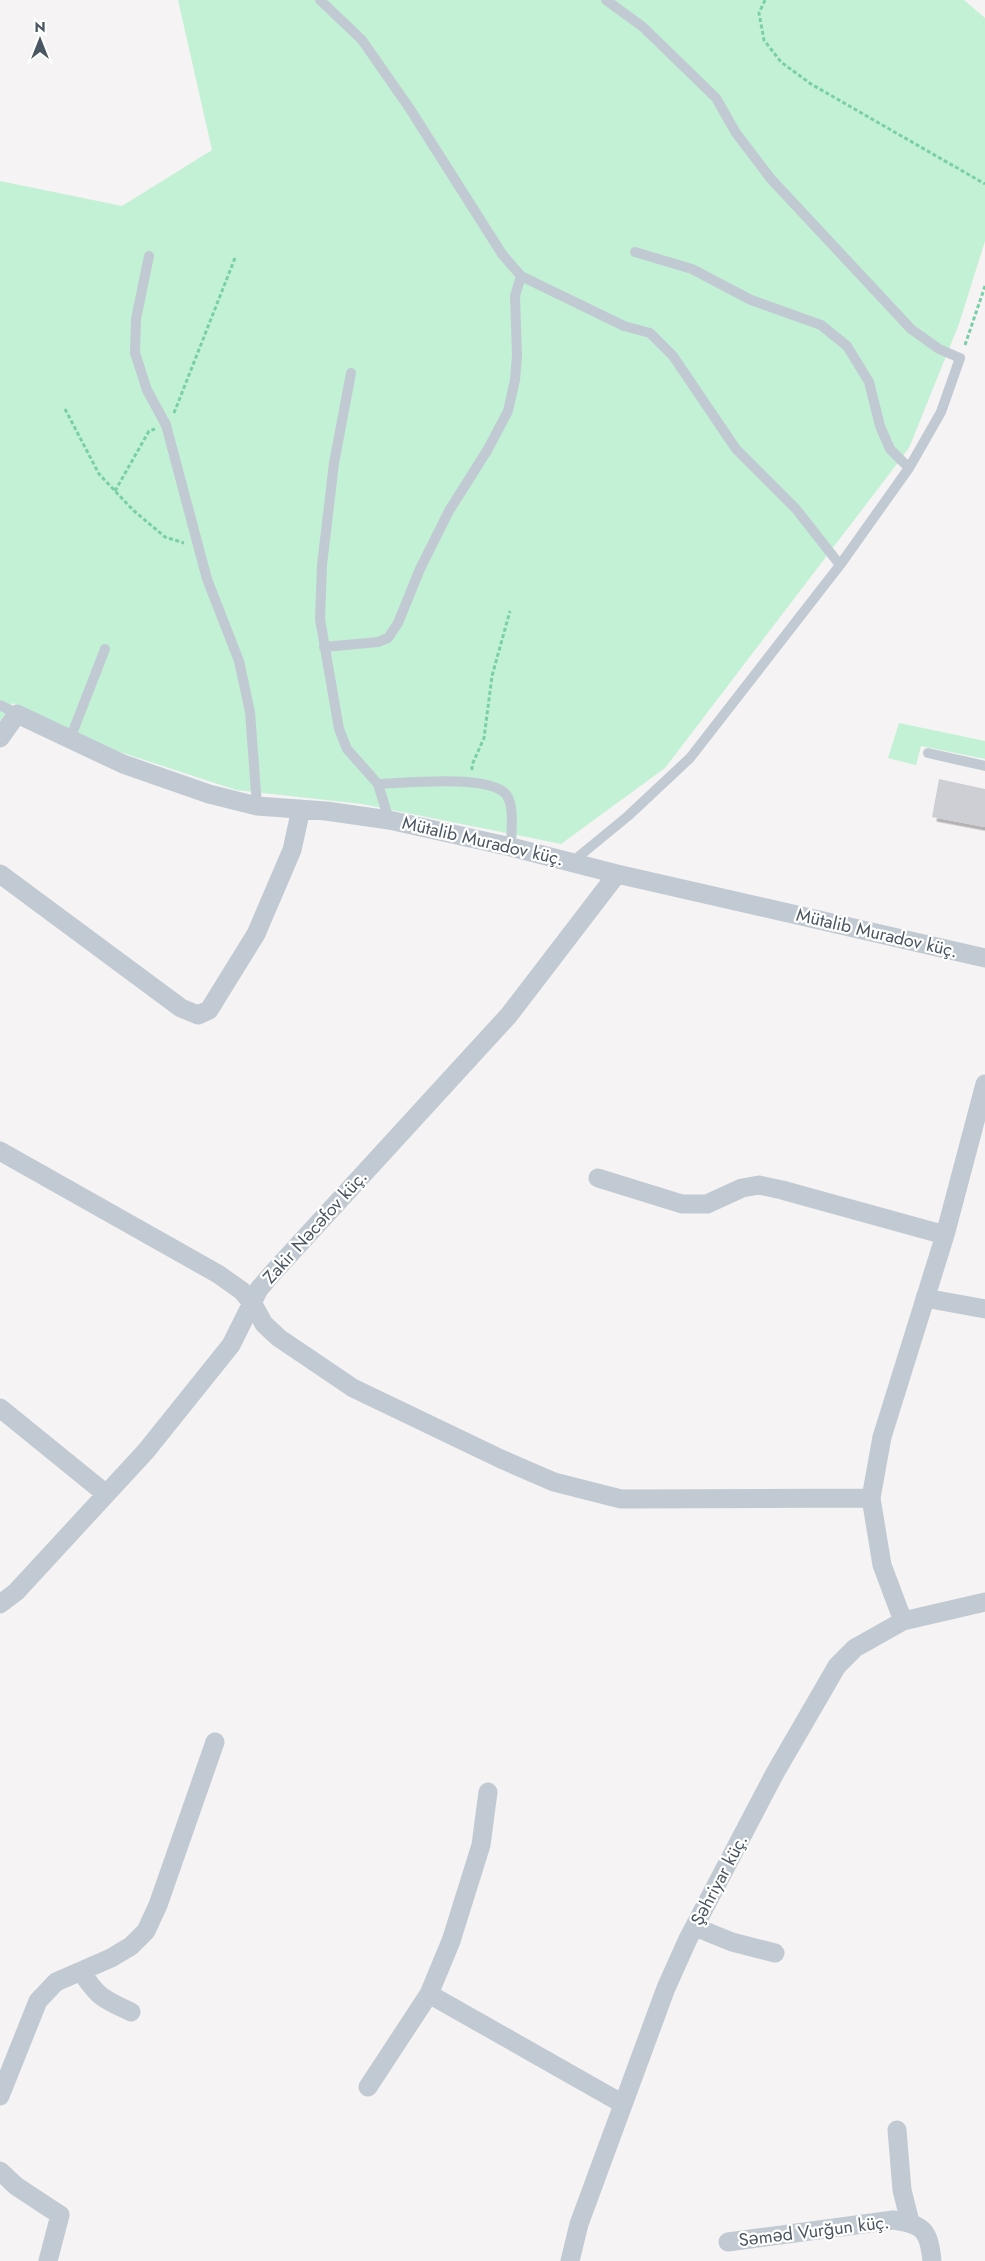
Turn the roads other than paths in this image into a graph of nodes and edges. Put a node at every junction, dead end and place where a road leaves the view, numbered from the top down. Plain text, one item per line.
1 (320, 0) edge
2 (606, 0) edge
3 (635, 252) dead end
4 (149, 256) dead end
5 (521, 276) junction
6 (351, 373) dead end
7 (909, 468) junction
8 (840, 565) junction
9 (324, 647) junction
10 (105, 649) dead end
11 (0, 705) edge
12 (17, 714) junction
13 (0, 738) edge
14 (70, 739) junction
15 (928, 753) dead end
16 (985, 766) edge
17 (378, 784) junction
18 (257, 806) junction
19 (301, 809) junction
20 (389, 820) junction
21 (511, 847) junction
22 (572, 862) junction
23 (0, 874) edge
24 (617, 874) junction
25 (985, 958) edge
26 (985, 1084) edge
27 (0, 1151) edge
28 (598, 1178) dead end
29 (945, 1235) junction
30 (925, 1298) junction
31 (253, 1304) junction
32 (985, 1309) edge
33 (0, 1408) edge
34 (106, 1494) junction
35 (871, 1498) junction
36 (985, 1602) edge
37 (0, 1604) edge
38 (903, 1621) junction
39 (215, 1742) dead end
40 (488, 1792) dead end
41 (695, 1927) junction
42 (775, 1953) dead end
43 (81, 1971) junction
44 (429, 1994) junction
45 (131, 2012) dead end
46 (368, 2087) dead end
47 (0, 2096) edge
48 (623, 2104) junction
49 (897, 2130) dead end
50 (0, 2171) edge
51 (910, 2222) junction
52 (728, 2242) dead end
53 (48, 2261) edge
54 (570, 2261) edge
55 (932, 2261) edge

1 - 5 lane
2 - 7 lane
3 - 7 lane
4 - 18 lane
5 - 8 lane
5 - 9 lane
6 - 9 lane
7 - 8 lane
8 - 22 lane
9 - 17 lane
10 - 14 lane
11 - 12 lane
12 - 13 street
12 - 14 street, Mütalib Muradov küç.
14 - 18 street, Mütalib Muradov küç.
15 - 16 lane
17 - 20 lane
17 - 21 lane
18 - 19 street, Mütalib Muradov küç.
19 - 20 street, Mütalib Muradov küç.
19 - 23 street
20 - 21 street, Mütalib Muradov küç.
21 - 22 street, Mütalib Muradov küç.
22 - 24 street, Mütalib Muradov küç.
24 - 25 street, Mütalib Muradov küç.
24 - 31 street, Zakir Nəcəfov küç.
26 - 29 street
27 - 31 street
28 - 29 street
29 - 30 street
30 - 32 street
30 - 35 street
31 - 34 street, Zakir Nəcəfov küç.
31 - 35 street
33 - 34 street
34 - 37 street, Zakir Nəcəfov küç.
35 - 38 street
36 - 38 street, Şəhriyar küç.
38 - 41 street, Şəhriyar küç.
39 - 43 street
40 - 44 street
41 - 42 street
41 - 48 street, Şəhriyar küç.
43 - 45 street
43 - 47 street
44 - 46 street
44 - 48 street
48 - 54 street, Şəhriyar küç.
49 - 51 street
50 - 53 street
51 - 52 street, Səməd Vurğun küç.
51 - 55 street, Səməd Vurğun küç.

